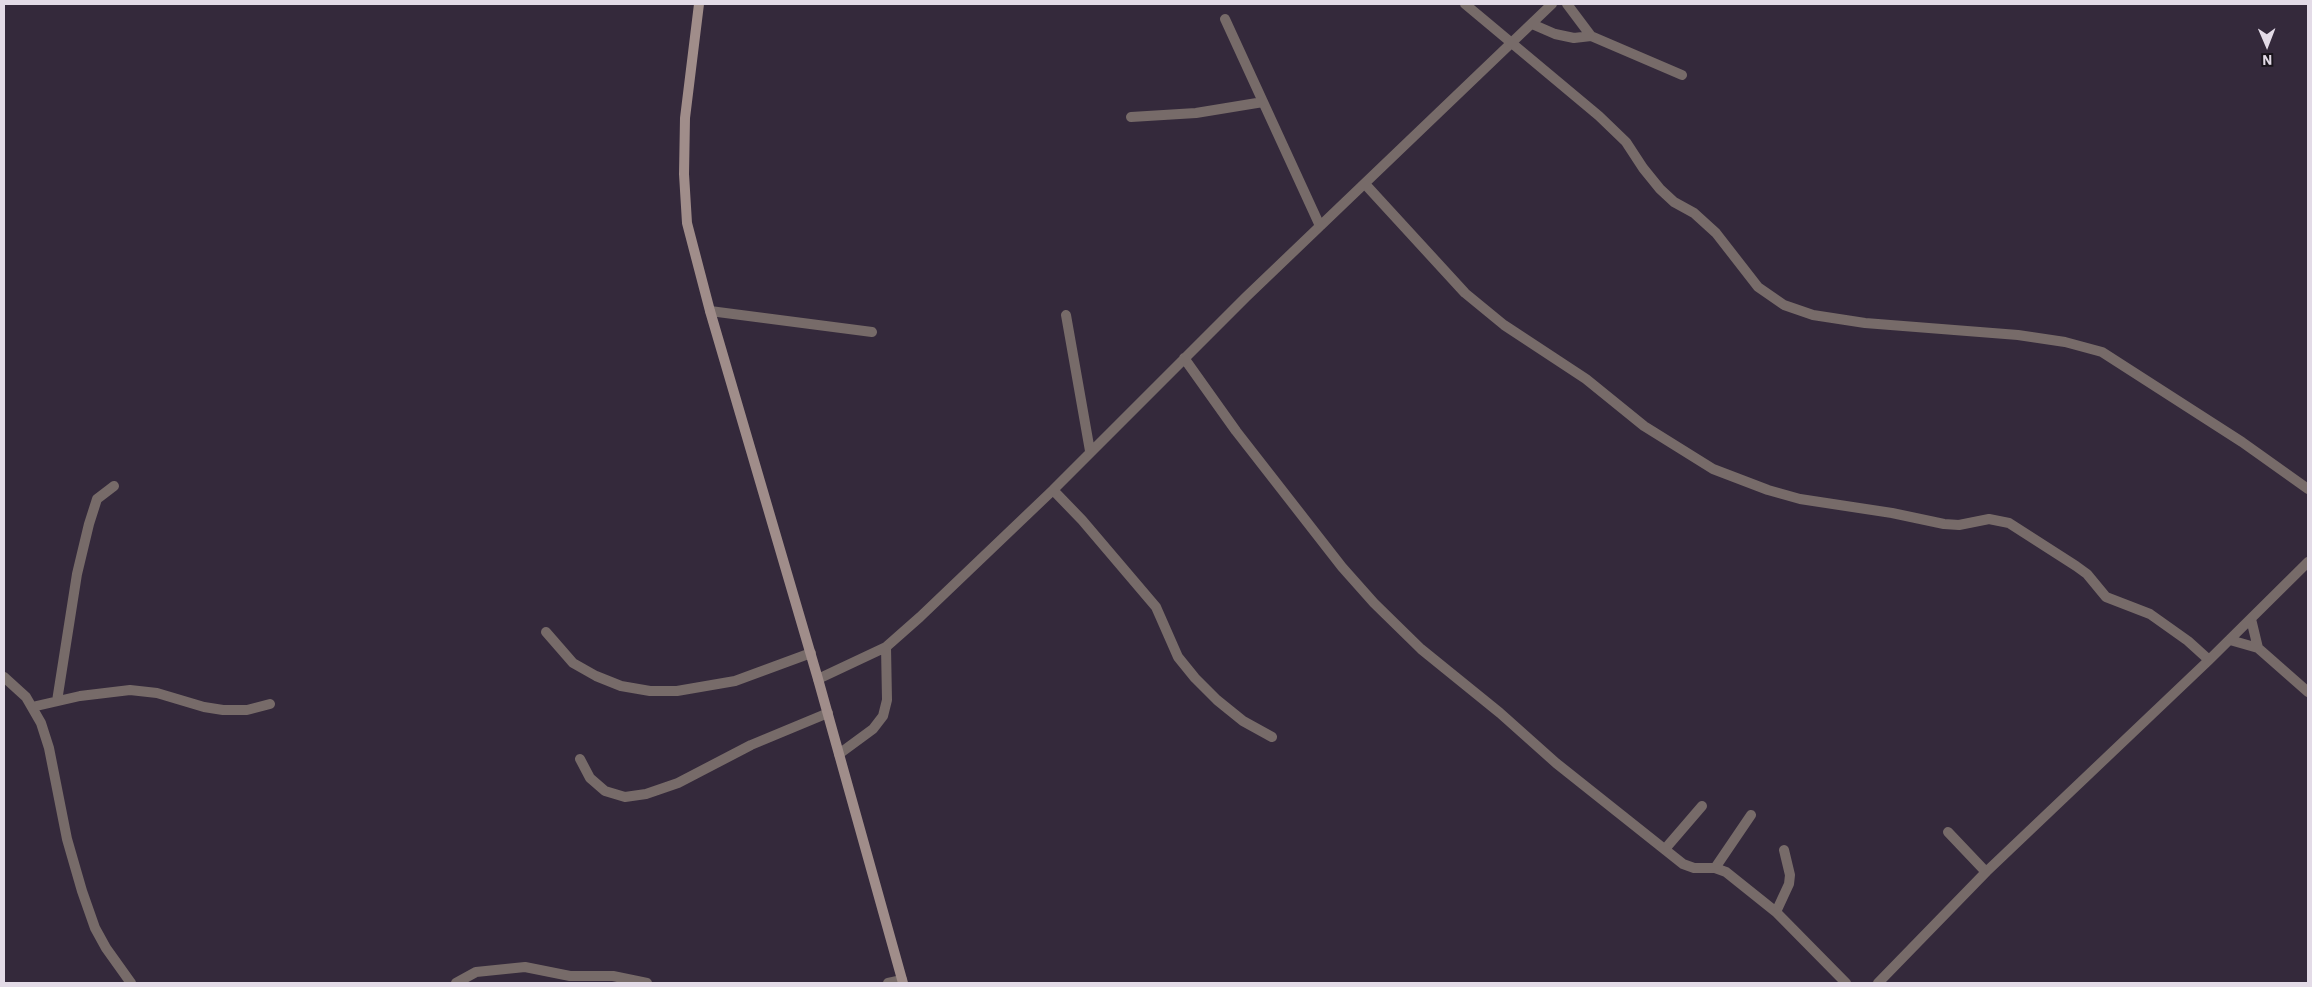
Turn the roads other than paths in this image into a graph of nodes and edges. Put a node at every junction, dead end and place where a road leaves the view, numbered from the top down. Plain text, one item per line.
1 (699, 4) edge
2 (1465, 4) edge
3 (1552, 4) edge
4 (1566, 4) edge
5 (1224, 19) dead end
6 (1532, 24) junction
7 (1591, 36) junction
8 (1512, 42) junction
9 (1682, 74) dead end
10 (1263, 102) junction
11 (1131, 117) dead end
12 (1365, 184) junction
13 (1320, 226) junction
14 (710, 311) junction
15 (1066, 314) dead end
16 (872, 332) dead end
17 (1184, 358) junction
18 (1090, 451) junction
19 (114, 486) dead end
20 (2308, 489) edge
21 (1053, 490) junction
22 (2308, 562) edge
23 (2251, 619) junction
24 (546, 632) dead end
25 (2230, 640) junction
26 (886, 647) junction
27 (2258, 648) junction
28 (811, 653) junction
29 (2209, 660) junction
30 (4, 677) edge
31 (818, 679) junction
32 (2308, 692) edge
33 (56, 701) junction
34 (270, 704) dead end
35 (32, 706) junction
36 (828, 713) junction
37 (1272, 737) dead end
38 (839, 754) junction
39 (580, 759) dead end
40 (1702, 806) dead end
41 (1751, 815) dead end
42 (1948, 832) dead end
43 (1665, 849) junction
44 (1784, 850) dead end
45 (1715, 868) junction
46 (1986, 872) junction
47 (1776, 912) junction
48 (903, 982) edge
49 (131, 983) edge
50 (456, 983) edge
51 (647, 983) edge
52 (888, 983) edge
53 (1846, 983) edge
54 (1878, 983) edge

1 - 14 street
2 - 8 street
3 - 6 street
4 - 7 street
5 - 10 street
6 - 7 street
6 - 8 street
7 - 9 street
8 - 12 street
8 - 20 street
10 - 11 street
10 - 13 street
12 - 13 street
12 - 29 street
13 - 17 street
14 - 16 street
14 - 28 street
15 - 18 street
17 - 18 street
17 - 43 street
18 - 21 street
19 - 33 street
21 - 26 street
21 - 37 street
22 - 23 street
23 - 25 street
23 - 27 street
24 - 28 street
25 - 27 street
25 - 29 street
26 - 31 street
26 - 38 street
27 - 32 street
28 - 31 street
29 - 46 street
30 - 35 street
31 - 36 street
33 - 34 street
33 - 35 street
35 - 49 street
36 - 38 street
36 - 39 street
38 - 48 street
40 - 43 street
41 - 45 street
42 - 46 street
43 - 45 street
44 - 47 street
45 - 47 street
46 - 54 street
47 - 53 street
48 - 52 street
50 - 51 street

